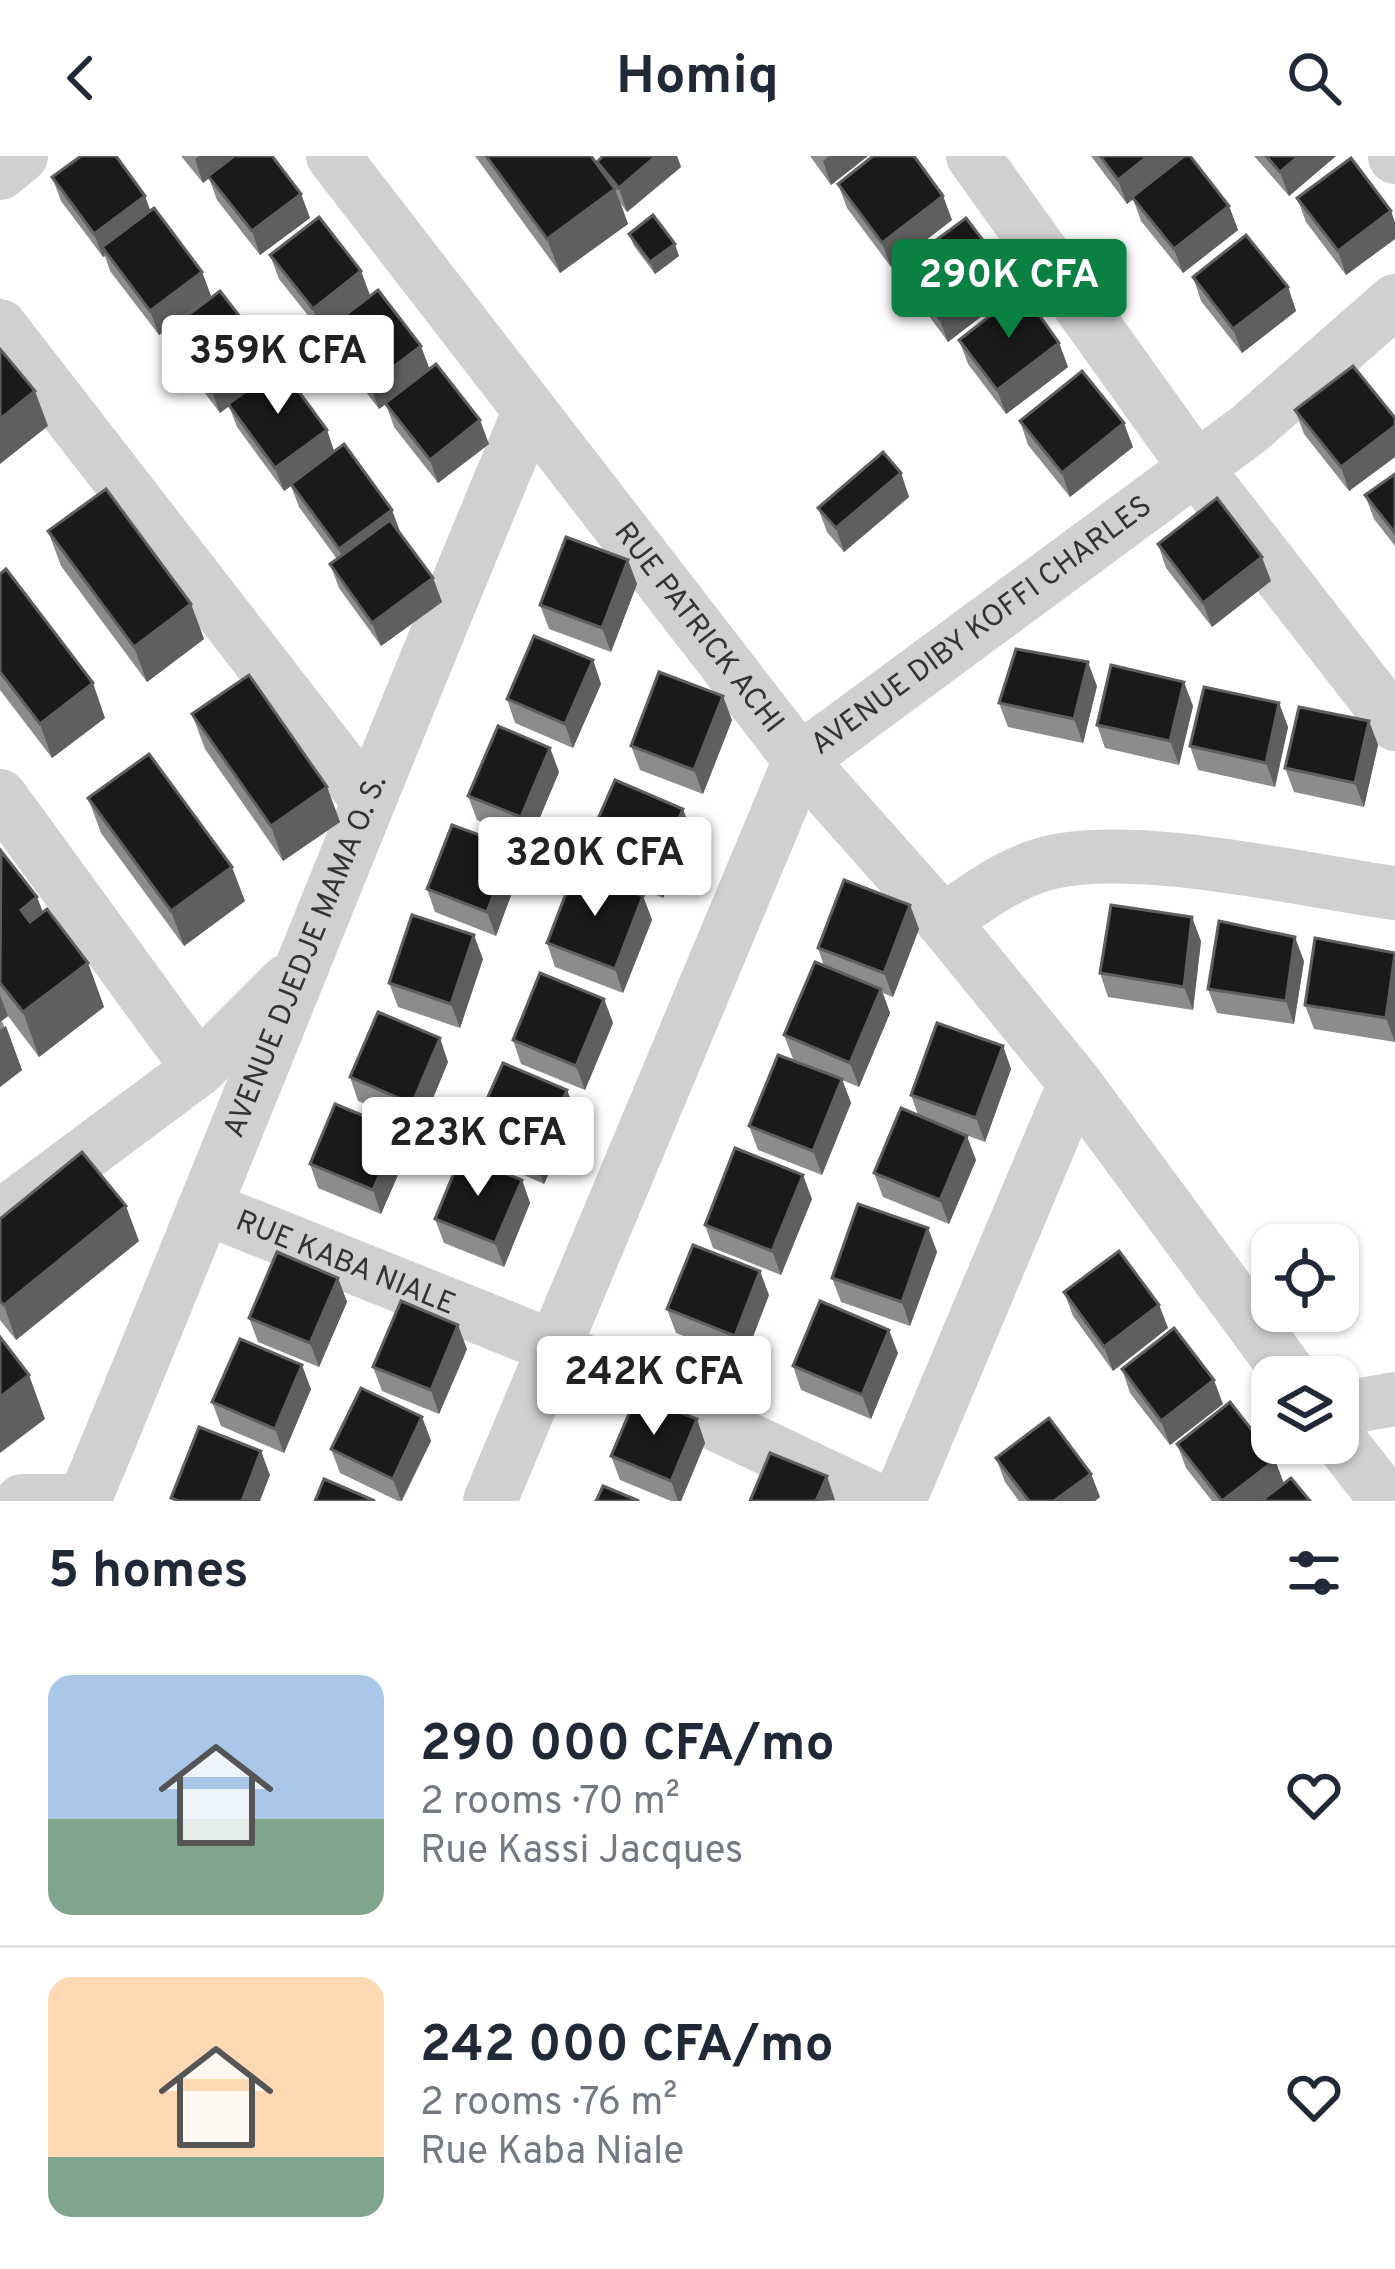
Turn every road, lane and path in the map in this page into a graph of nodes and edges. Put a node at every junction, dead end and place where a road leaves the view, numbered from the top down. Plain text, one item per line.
1 (21, 156) edge
2 (333, 156) edge
3 (973, 156) edge
4 (0, 173) edge
5 (1395, 301) edge
6 (0, 326) edge
7 (528, 415) junction
8 (1196, 468) junction
9 (1395, 724) edge
10 (800, 760) junction
11 (0, 796) edge
12 (366, 798) junction
13 (20, 863) edge
14 (1395, 893) edge
15 (943, 921) junction
16 (305, 963) junction
17 (199, 1069) junction
18 (1075, 1083) junction
19 (206, 1208) junction
20 (0, 1217) edge
21 (554, 1347) junction
22 (1276, 1356) edge
23 (1395, 1399) edge
24 (1359, 1405) edge
25 (1358, 1464) edge
26 (22, 1501) edge
27 (62, 1501) edge
28 (83, 1501) edge
29 (490, 1501) edge
30 (878, 1501) edge
31 (898, 1501) edge
32 (1387, 1501) edge

1 - 4 street
2 - 7 street, RUE PATRICK ACHI
3 - 8 street
5 - 8 street, AVENUE DIBY KOFFI CHARLES
6 - 12 street
7 - 10 street, RUE PATRICK ACHI
7 - 12 street, AVENUE DJEDJE MAMA O. S.
8 - 9 street
8 - 10 street, AVENUE DIBY KOFFI CHARLES
10 - 15 street, RUE PATRICK ACHI
10 - 21 street, AVENUE DIBY KOFFI CHARLES
11 - 13 street
12 - 16 street, AVENUE DJEDJE MAMA O. S.
13 - 17 street
14 - 15 street
15 - 18 street, RUE PATRICK ACHI
16 - 17 street
16 - 19 street, AVENUE DJEDJE MAMA O. S.
17 - 20 street
18 - 22 street, RUE PATRICK ACHI
18 - 31 street
19 - 21 street, RUE KABA NIALE
19 - 28 street, AVENUE DJEDJE MAMA O. S.
21 - 29 street, AVENUE DIBY KOFFI CHARLES
21 - 30 street, RUE KABA NIALE
23 - 24 street
25 - 32 street
26 - 27 street

